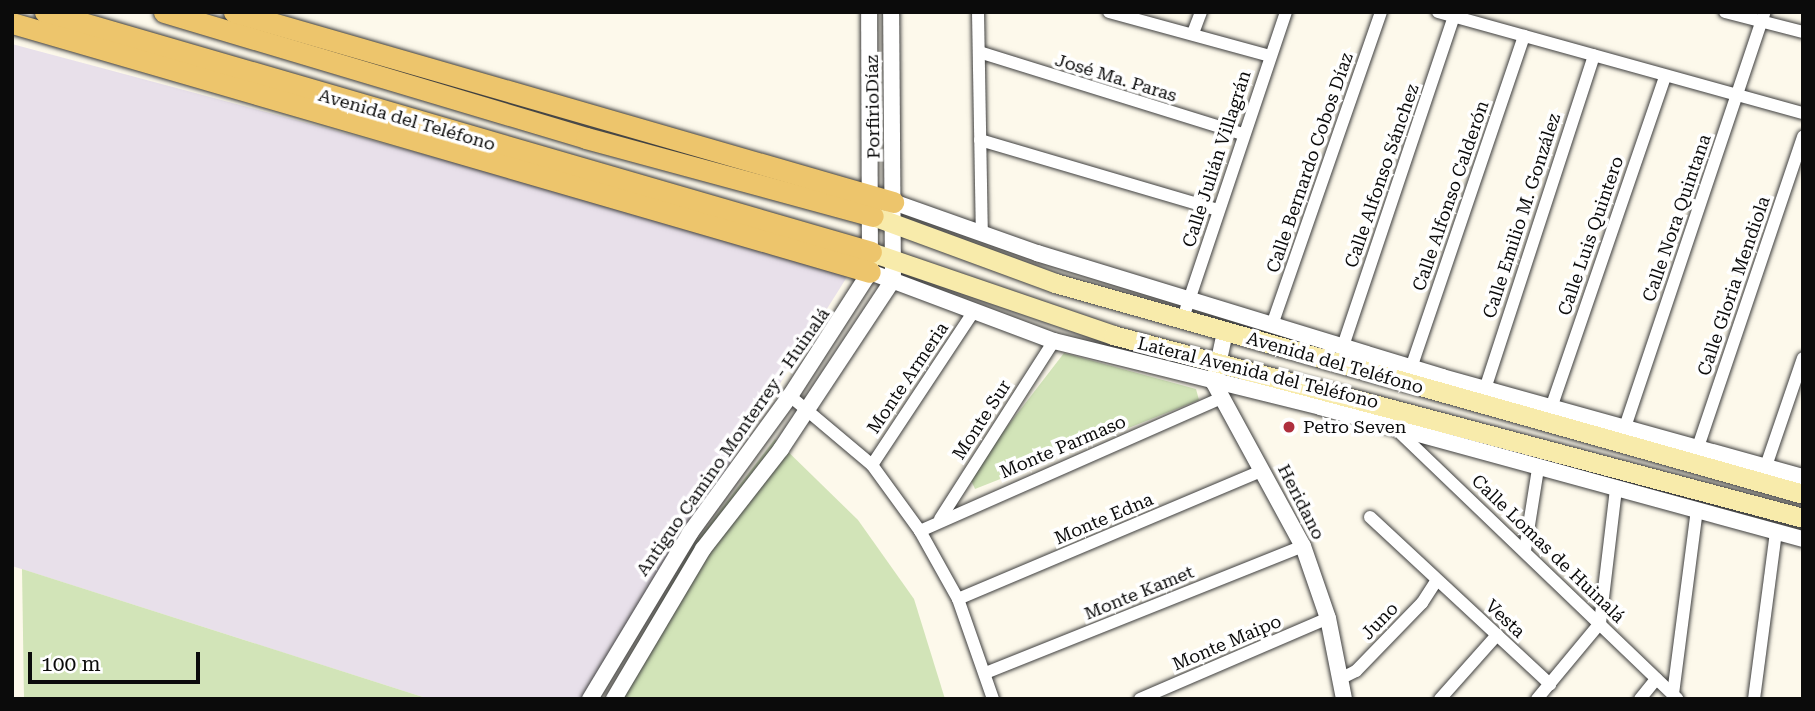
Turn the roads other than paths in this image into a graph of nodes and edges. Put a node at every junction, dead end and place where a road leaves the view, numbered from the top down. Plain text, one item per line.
1 (164, 12) edge
2 (234, 12) edge
3 (869, 12) edge
4 (891, 12) edge
5 (978, 12) edge
6 (1109, 12) edge
7 (1201, 12) edge
8 (1286, 12) edge
9 (1381, 12) edge
10 (1438, 12) edge
11 (1725, 12) edge
12 (1454, 16) junction
13 (1764, 16) edge
14 (42, 19) edge
15 (12, 23) edge
16 (1803, 32) edge
17 (1193, 33) junction
18 (1524, 36) junction
19 (979, 52) junction
20 (1594, 55) junction
21 (1270, 56) junction
22 (1665, 76) junction
23 (1737, 96) junction
24 (1803, 113) edge
25 (545, 115) junction
26 (1243, 134) junction
27 (1803, 136) edge
28 (980, 139) junction
29 (618, 190) junction
30 (883, 209) junction
31 (1218, 210) junction
32 (982, 233) junction
33 (895, 258) junction
34 (871, 262) junction
35 (893, 280) junction
36 (1190, 298) junction
37 (974, 311) junction
38 (1183, 318) junction
39 (1272, 325) junction
40 (1225, 332) junction
41 (1054, 341) junction
42 (1343, 346) junction
43 (1803, 358) edge
44 (1216, 361) junction
45 (1411, 368) junction
46 (1439, 385) junction
47 (1485, 389) junction
48 (1218, 391) junction
49 (790, 396) junction
50 (1551, 408) junction
51 (808, 410) junction
52 (1393, 426) junction
53 (1625, 427) junction
54 (1698, 447) junction
55 (872, 465) junction
56 (1766, 466) junction
57 (1538, 469) junction
58 (1263, 470) junction
59 (1802, 486) edge
60 (1616, 488) junction
61 (1697, 510) junction
62 (1370, 517) dead end
63 (1803, 518) edge
64 (940, 519) junction
65 (920, 531) junction
66 (1776, 531) junction
67 (1803, 538) edge
68 (1303, 546) junction
69 (1525, 550) junction
70 (1437, 580) junction
71 (958, 599) junction
72 (1328, 618) junction
73 (1600, 623) junction
74 (1497, 635) junction
75 (988, 673) junction
76 (1340, 679) junction
77 (1656, 679) junction
78 (1550, 684) junction
79 (1675, 696) edge
80 (1342, 698) edge
81 (590, 699) edge
82 (614, 699) edge
83 (993, 699) edge
84 (1140, 699) edge
85 (1440, 699) edge
86 (1537, 699) edge
87 (1640, 699) edge
88 (1754, 699) edge

1 - 25 main road
2 - 25 main road
3 - 30 street
4 - 30 street, PorfirioDíaz
5 - 19 street
6 - 17 street
7 - 17 street
8 - 21 street, Calle Julián Villagrán
9 - 39 street, Calle Bernardo Cobos Díaz
10 - 12 street
11 - 13 street
12 - 18 street
12 - 42 street, Calle Alfonso Sánchez
13 - 16 street
13 - 23 street, Calle Nora Quintana
14 - 15 main road, Avenida del Teléfono
14 - 29 main road, Avenida del Teléfono
17 - 21 street
18 - 20 street
18 - 45 street, Calle Alfonso Calderón
19 - 26 street, José Ma. Paras
19 - 28 street
20 - 22 street
20 - 47 street, Calle Emilio M. González
21 - 26 street, Calle Julián Villagrán
22 - 23 street
22 - 50 street, Calle Luis Quintero
23 - 24 street
23 - 53 street, Calle Nora Quintana
25 - 30 main road
26 - 31 street, Calle Julián Villagrán
27 - 54 street, Calle Gloria Mendiola
28 - 31 street
28 - 32 street
29 - 34 main road
29 - 34 main road, Avenida del Teléfono
30 - 32 street
30 - 33 street
30 - 34 street, Antiguo Camino Monterrey - Huinalá
30 - 38 main road, Avenida del Teléfono
31 - 36 street, Calle Julián Villagrán
32 - 36 street
33 - 34 main road, Avenida del Teléfono
33 - 35 street
33 - 44 main road, Avenida del Teléfono
34 - 35 street, Lateral Avenida del Teléfono
34 - 49 street, Antiguo Camino Monterrey - Huinalá
35 - 37 street, Lateral Avenida del Teléfono
35 - 51 street, Antiguo Camino Monterrey - Huinalá
36 - 38 street, Calle Julián Villagrán
36 - 39 street
37 - 41 street, Lateral Avenida del Teléfono
37 - 55 street, Monte Armeria
38 - 40 main road, Avenida del Teléfono
39 - 42 street
40 - 44 street
40 - 46 main road, Avenida del Teléfono
41 - 48 street, Lateral Avenida del Teléfono
41 - 64 street, Monte Sur
42 - 45 street
43 - 56 street
44 - 48 street
44 - 63 main road, Avenida del Teléfono
45 - 46 street
46 - 47 street
46 - 59 main road, Avenida del Teléfono
47 - 50 street
48 - 52 street, Lateral Avenida del Teléfono
48 - 58 street, Heridano
48 - 64 street, Monte Parmaso
49 - 51 street
49 - 81 street, Antiguo Camino Monterrey - Huinalá
50 - 53 street
51 - 55 street
51 - 82 street, Antiguo Camino Monterrey - Huinalá
52 - 57 street, Lateral Avenida del Teléfono
52 - 69 street, Calle Lomas de Huinalá
53 - 54 street
54 - 56 street
55 - 65 street
56 - 59 street
57 - 60 street, Lateral Avenida del Teléfono
57 - 69 street
58 - 68 street, Heridano
58 - 71 street, Monte Edna
60 - 61 street, Lateral Avenida del Teléfono
60 - 73 street
61 - 66 street, Lateral Avenida del Teléfono
61 - 79 street
62 - 70 street, Vesta
64 - 65 street, Monte Parmaso
65 - 71 street
66 - 67 street, Lateral Avenida del Teléfono
66 - 88 street
68 - 72 street, Heridano
68 - 75 street, Monte Kamet
69 - 73 street, Calle Lomas de Huinalá
70 - 74 street, Vesta
70 - 76 street, Juno
71 - 75 street
72 - 76 street, Heridano
72 - 84 street, Monte Maipo
73 - 77 street, Calle Lomas de Huinalá
73 - 78 street
74 - 78 street, Vesta
74 - 85 street
75 - 83 street
76 - 80 street, Heridano
77 - 79 street, Calle Lomas de Huinalá
77 - 87 street
78 - 86 street

